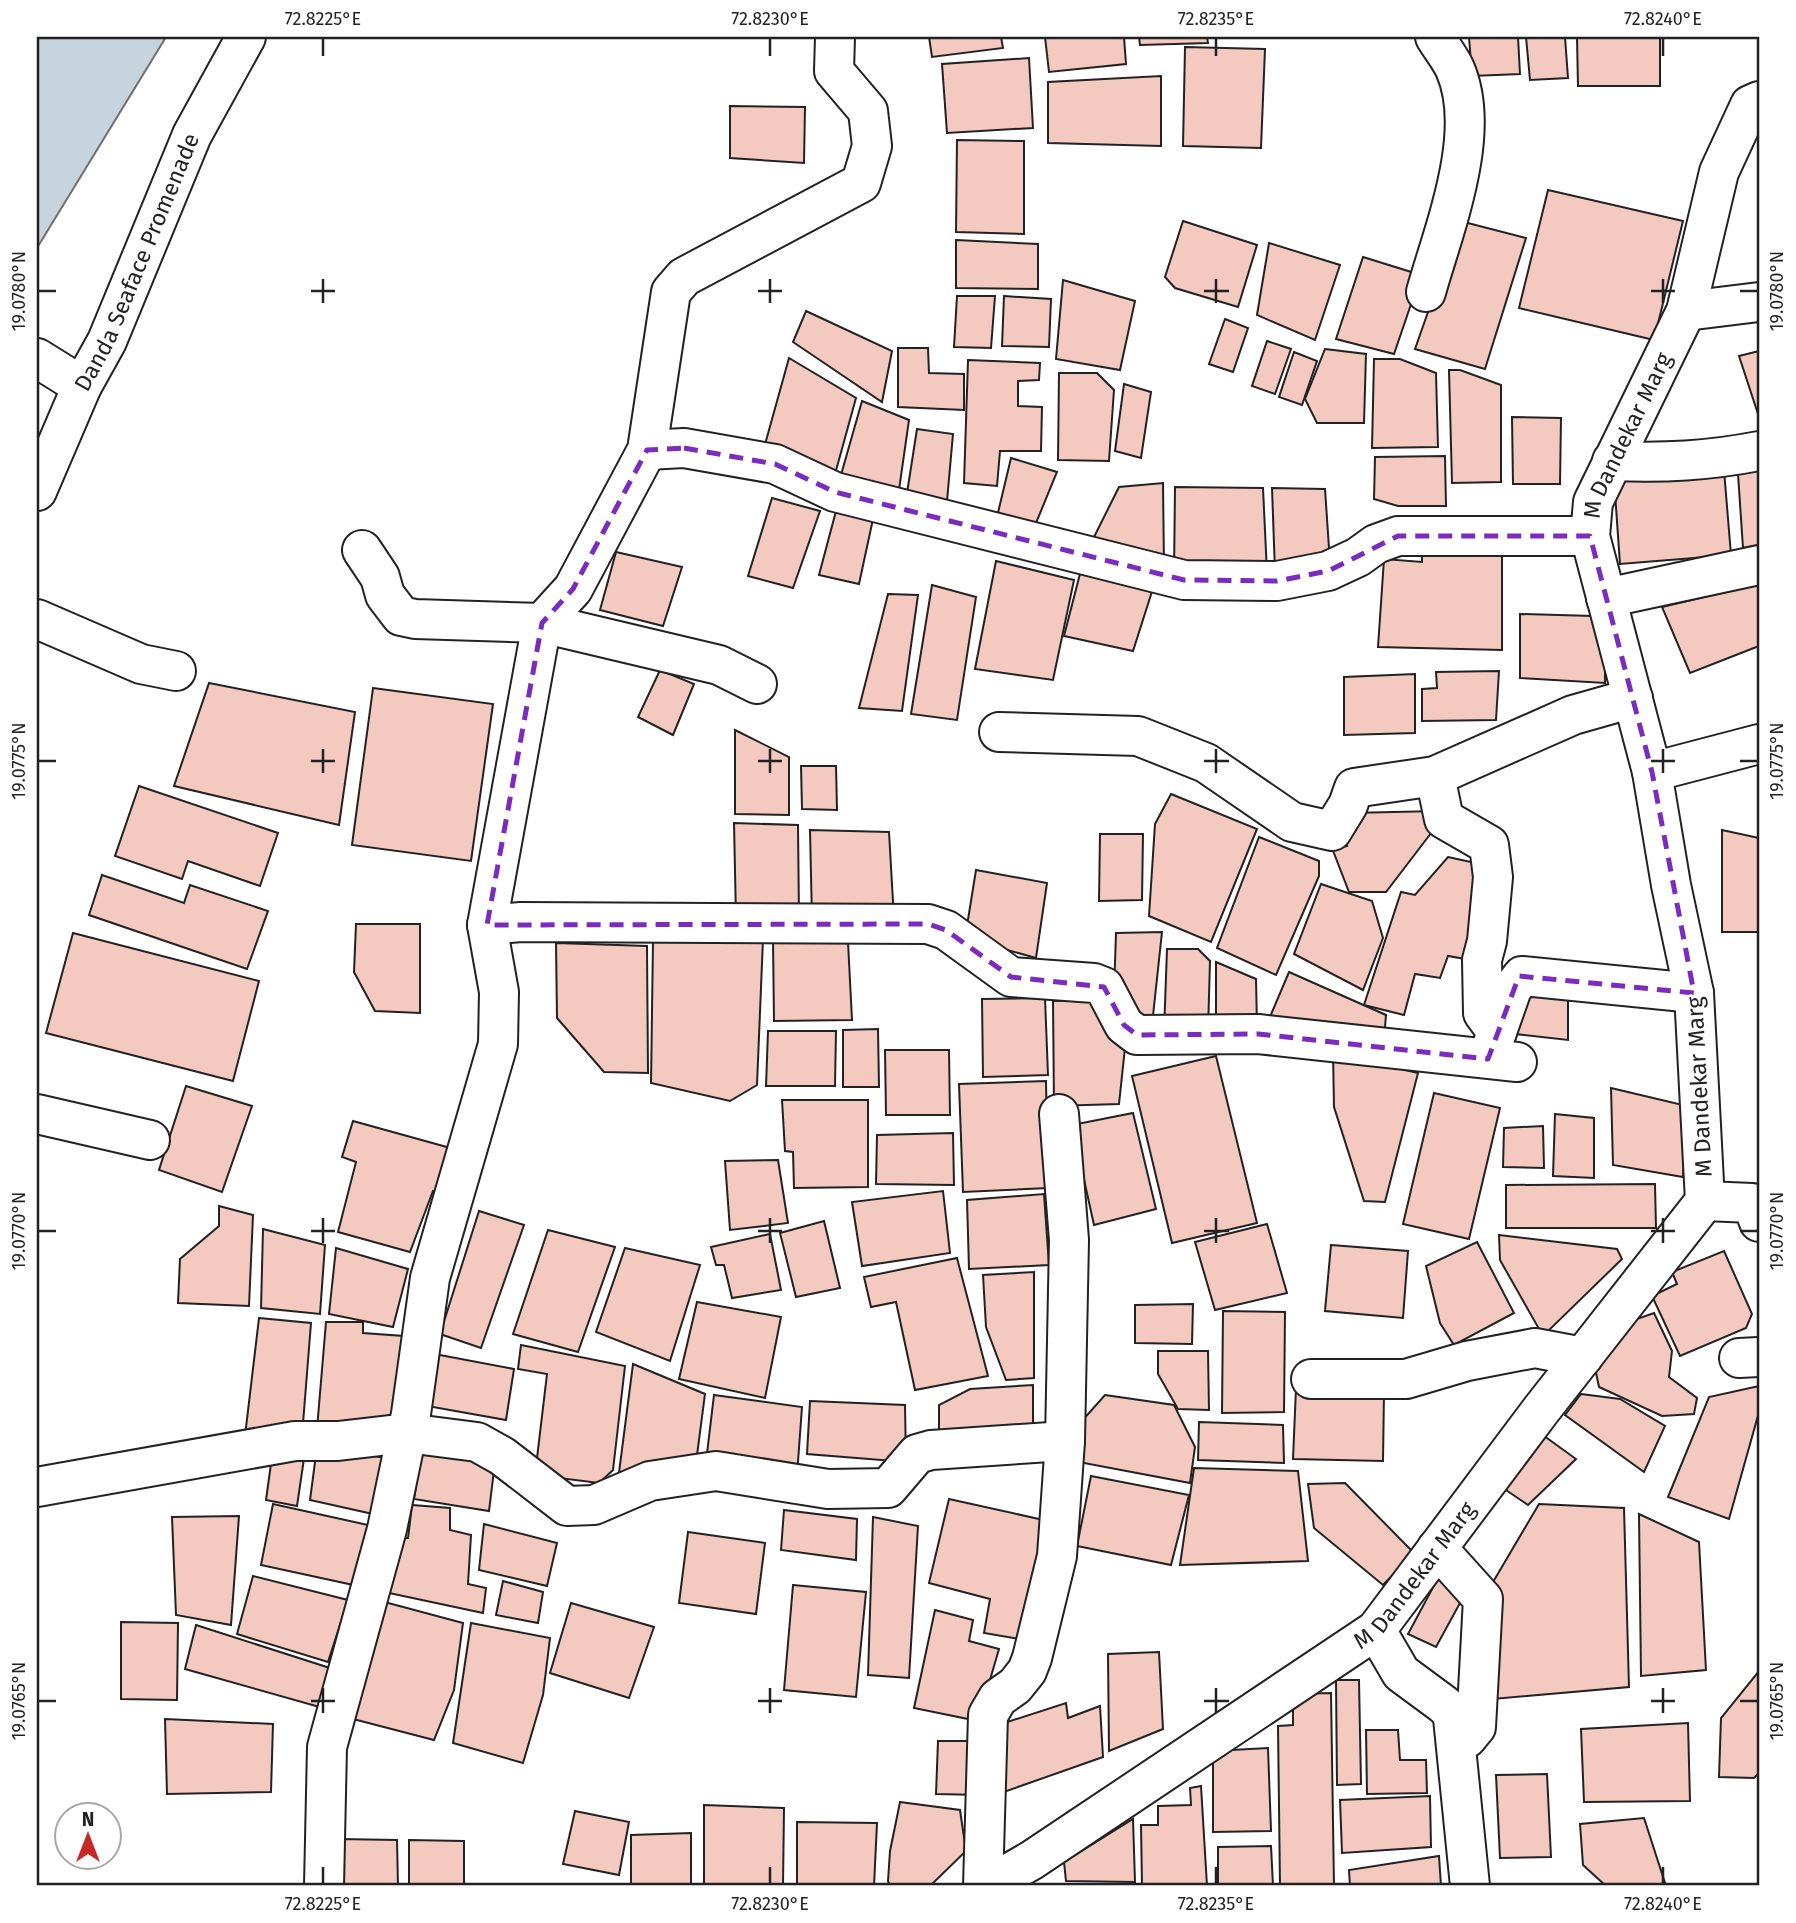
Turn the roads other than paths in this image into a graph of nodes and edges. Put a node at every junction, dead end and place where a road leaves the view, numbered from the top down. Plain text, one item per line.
1 (246, 37) edge
2 (835, 37) edge
3 (1435, 37) edge
4 (1759, 101) edge
5 (1426, 292) dead end
6 (1759, 302) edge
7 (1686, 311) junction
8 (37, 358) edge
9 (82, 386) junction
10 (647, 450) junction
11 (1759, 451) edge
12 (1612, 461) junction
13 (37, 491) edge
14 (1590, 536) junction
15 (362, 550) dead end
16 (1759, 565) edge
17 (1606, 598) junction
18 (37, 619) edge
19 (542, 623) junction
20 (176, 671) dead end
21 (757, 684) dead end
22 (1633, 698) junction
23 (999, 732) dead end
24 (1759, 744) edge
25 (1652, 772) junction
26 (1435, 776) junction
27 (488, 925) junction
28 (1695, 993) junction
29 (1501, 1051) junction
30 (37, 1114) edge
31 (1059, 1114) dead end
32 (150, 1140) dead end
33 (1705, 1201) junction
34 (1759, 1222) edge
35 (1583, 1357) junction
36 (1311, 1379) dead end
37 (407, 1433) junction
38 (1065, 1441) junction
39 (37, 1487) edge
40 (1437, 1548) junction
41 (1376, 1630) junction
42 (1456, 1745) junction
43 (1038, 1873) edge
44 (324, 1886) edge
45 (985, 1886) edge
46 (1470, 1886) edge

1 - 9 street, Danda Seaface Promenade
2 - 10 street
3 - 5 street
4 - 7 street, M Dandekar Marg
6 - 7 street
7 - 12 street, M Dandekar Marg
8 - 9 street
9 - 13 street, Danda Seaface Promenade
10 - 14 street
10 - 19 street
11 - 12 street
12 - 14 street, M Dandekar Marg
14 - 17 street, M Dandekar Marg
15 - 19 street
16 - 17 street
17 - 22 street, M Dandekar Marg
18 - 20 street
19 - 21 street
19 - 27 street
22 - 25 street, M Dandekar Marg
22 - 26 street
23 - 26 street
24 - 25 street
25 - 28 street, M Dandekar Marg
26 - 29 street
27 - 29 street
27 - 37 street
28 - 29 street
28 - 33 street, M Dandekar Marg
30 - 32 street
31 - 38 street
33 - 34 street
33 - 35 street, M Dandekar Marg
35 - 36 street
35 - 40 street, M Dandekar Marg
37 - 38 street
37 - 39 street
37 - 44 street
38 - 45 street
40 - 41 street, M Dandekar Marg
40 - 42 street
41 - 42 street
41 - 43 street, M Dandekar Marg
42 - 46 street
43 - 45 street, M Dandekar Marg

